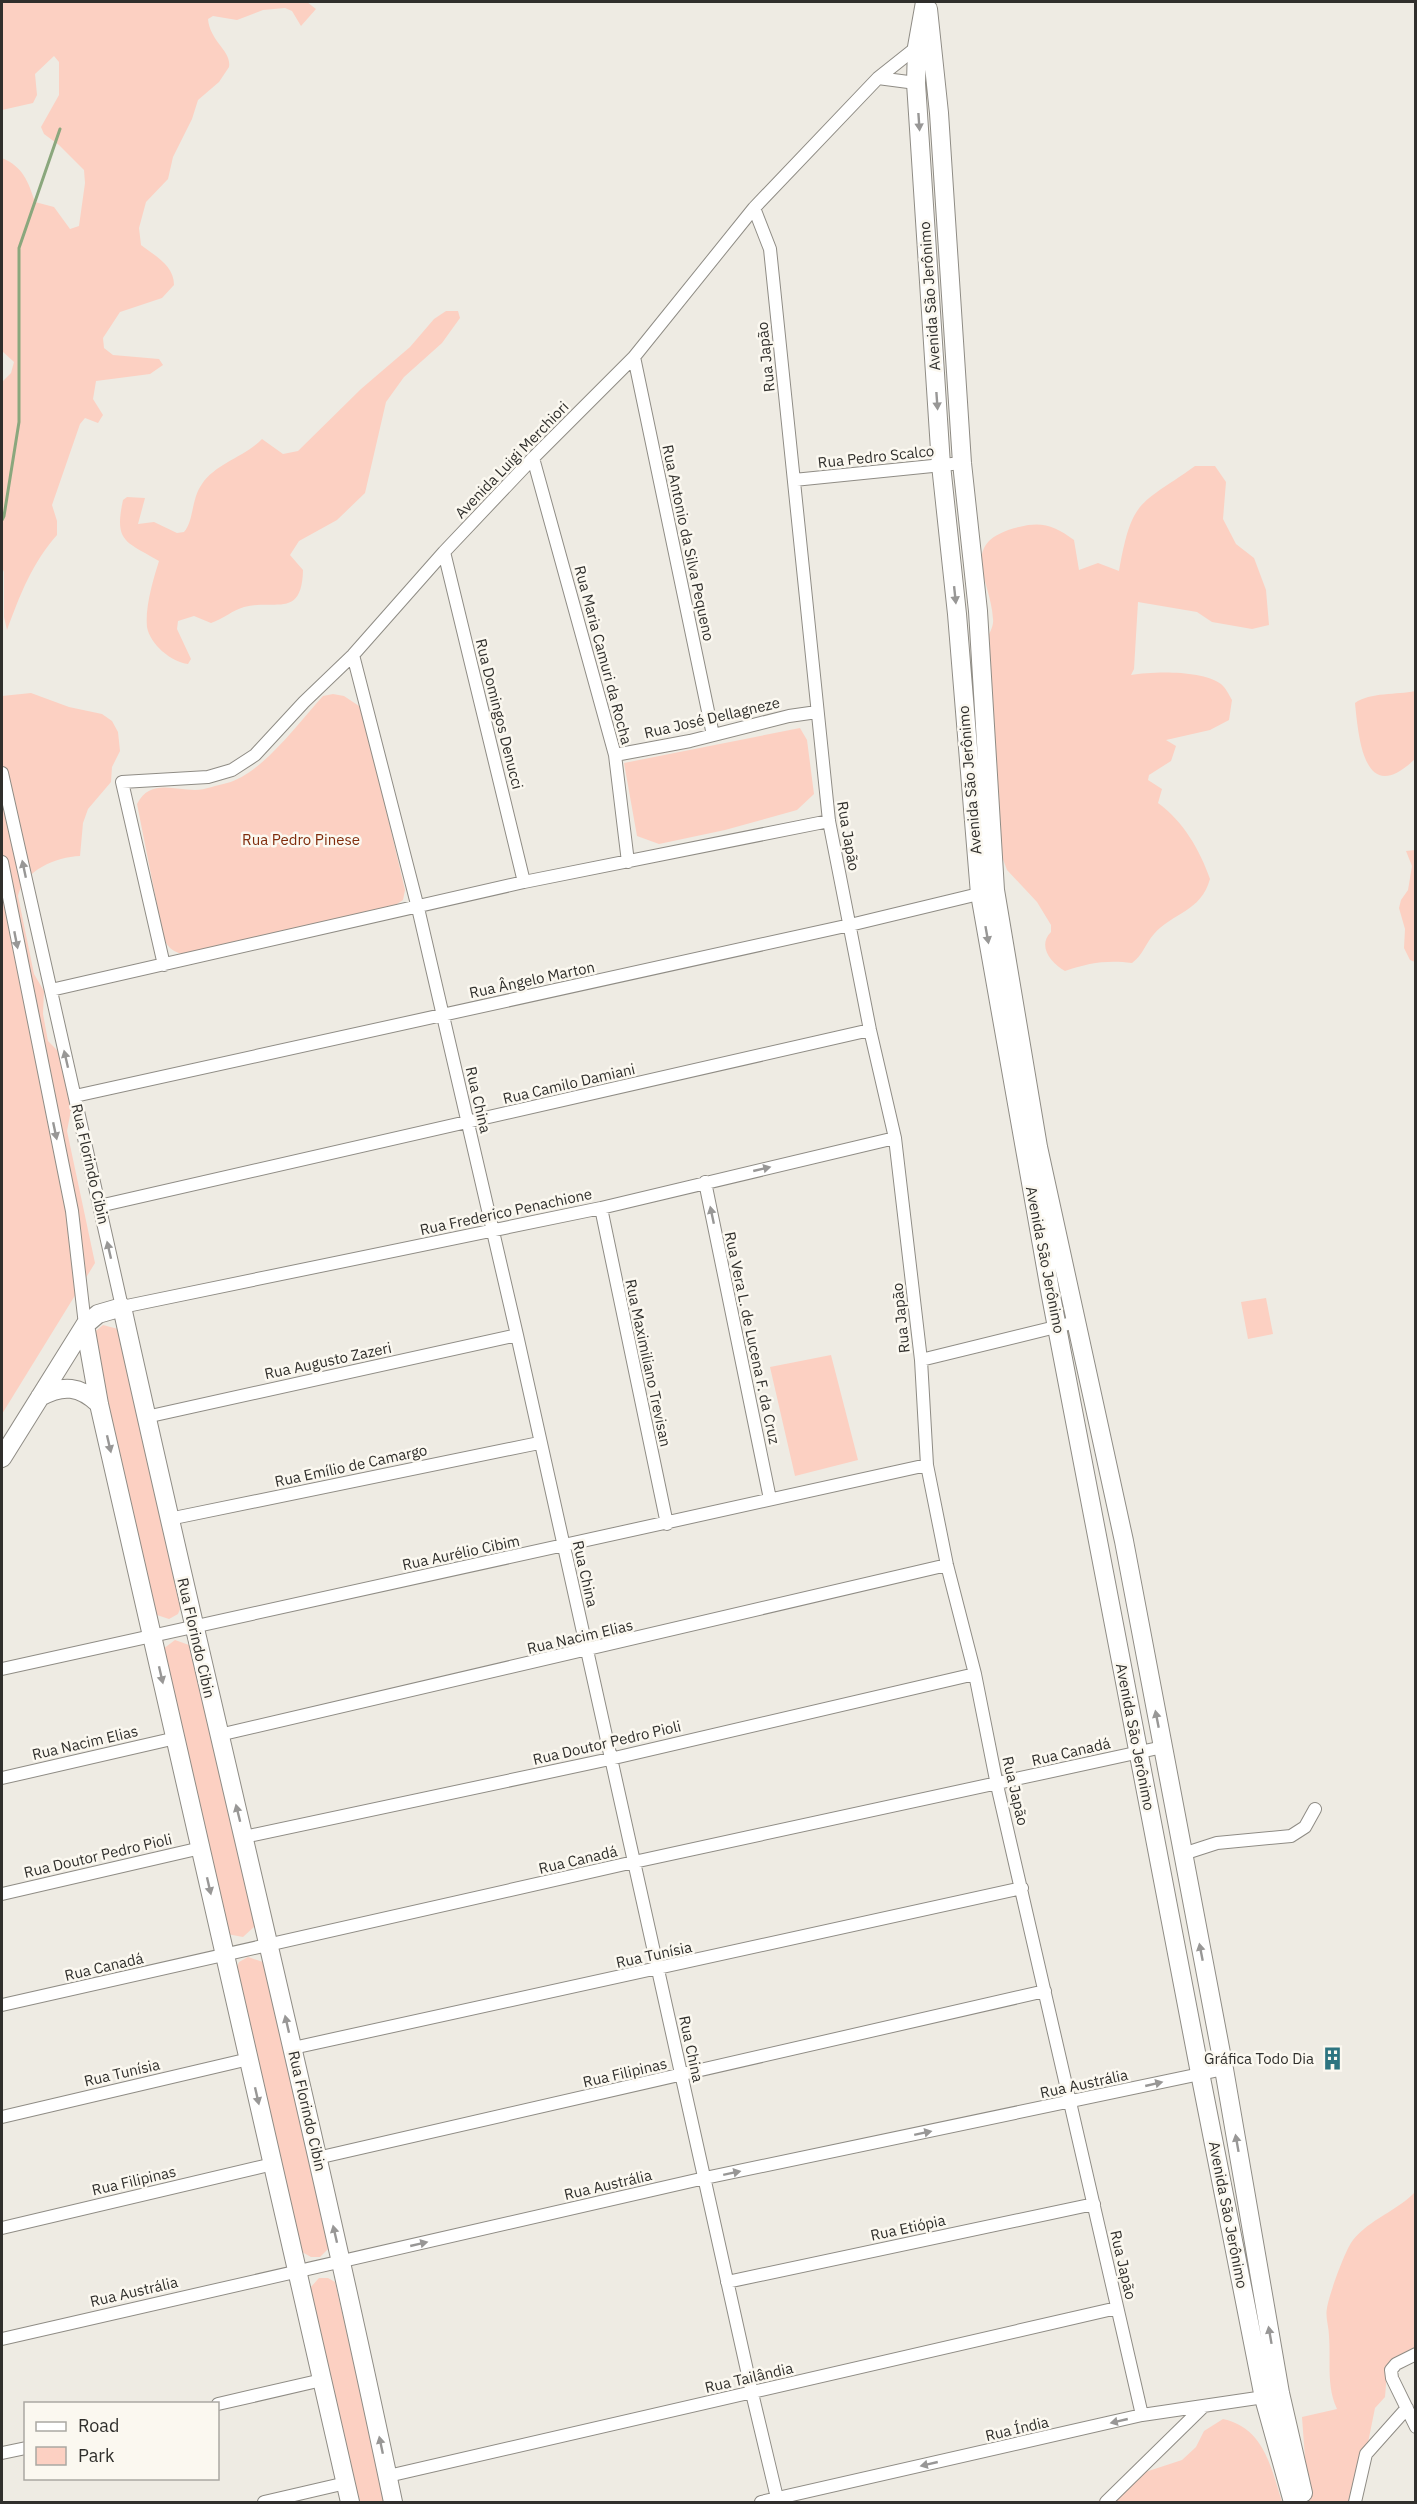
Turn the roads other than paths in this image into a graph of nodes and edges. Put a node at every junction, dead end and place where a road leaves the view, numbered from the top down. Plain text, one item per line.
1 (926, 2) edge
2 (917, 47) junction
3 (878, 78) junction
4 (916, 83) junction
5 (939, 113) junction
6 (754, 208) junction
7 (634, 357) junction
8 (533, 458) junction
9 (962, 463) junction
10 (941, 465) junction
11 (794, 480) junction
12 (444, 552) junction
13 (979, 639) junction
14 (959, 642) junction
15 (353, 655) junction
16 (817, 712) junction
17 (713, 735) junction
18 (615, 755) junction
19 (2, 772) edge
20 (829, 821) junction
21 (2, 862) edge
22 (628, 862) junction
23 (524, 882) junction
24 (987, 892) junction
25 (418, 908) junction
26 (850, 925) junction
27 (164, 965) junction
28 (51, 990) junction
29 (443, 1015) junction
30 (870, 1030) junction
31 (75, 1096) junction
32 (468, 1123) junction
33 (895, 1138) junction
34 (705, 1182) junction
35 (99, 1206) junction
36 (601, 1208) junction
37 (492, 1230) junction
38 (122, 1307) junction
39 (1076, 1322) junction
40 (85, 1325) junction
41 (1057, 1325) junction
42 (517, 1335) junction
43 (921, 1360) junction
44 (40, 1397) junction
45 (99, 1404) junction
46 (146, 1417) junction
47 (539, 1443) junction
48 (2, 1458) edge
49 (927, 1465) junction
50 (770, 1499) junction
51 (169, 1519) junction
52 (667, 1524) junction
53 (564, 1546) junction
54 (947, 1565) junction
55 (192, 1627) junction
56 (152, 1635) junction
57 (587, 1650) junction
58 (2, 1669) edge
59 (975, 1674) junction
60 (219, 1736) junction
61 (176, 1738) junction
62 (1163, 1747) junction
63 (1138, 1752) junction
64 (610, 1759) junction
65 (2, 1778) edge
66 (997, 1785) junction
67 (1316, 1809) dead end
68 (244, 1837) junction
69 (201, 1848) junction
70 (1183, 1854) junction
71 (634, 1862) junction
72 (1022, 1888) junction
73 (2, 1894) edge
74 (268, 1946) junction
75 (225, 1954) junction
76 (658, 1970) junction
77 (1045, 1991) junction
78 (2, 2006) edge
79 (293, 2048) junction
80 (249, 2059) junction
81 (1224, 2068) junction
82 (1200, 2073) junction
83 (682, 2076) junction
84 (1071, 2103) junction
85 (2, 2117) edge
86 (317, 2158) junction
87 (273, 2164) junction
88 (705, 2178) junction
89 (1094, 2204) junction
90 (2, 2228) edge
91 (341, 2262) junction
92 (297, 2269) junction
93 (728, 2282) junction
94 (1117, 2308) junction
95 (2, 2339) edge
96 (1416, 2354) edge
97 (322, 2380) junction
98 (752, 2393) junction
99 (1272, 2396) junction
100 (219, 2404) edge
101 (1204, 2406) junction
102 (1407, 2408) junction
103 (1142, 2415) junction
104 (1416, 2427) edge
105 (24, 2448) edge
106 (2, 2453) edge
107 (387, 2476) junction
108 (346, 2483) junction
109 (778, 2501) edge
110 (264, 2502) edge
111 (350, 2502) edge
112 (393, 2502) edge
113 (761, 2502) edge
114 (1106, 2502) edge
115 (1293, 2502) edge
116 (1306, 2502) edge
117 (1355, 2502) edge

1 - 2 street, Avenida São Jerônimo
1 - 5 street, Avenida São Jerônimo
2 - 3 street, Avenida Luigi Merchiori
2 - 4 street, Avenida São Jerônimo
2 - 5 street
3 - 4 street
3 - 6 street, Avenida Luigi Merchiori
4 -> 10 street, Avenida São Jerônimo
5 - 9 street, Avenida São Jerônimo
6 - 7 street, Avenida Luigi Merchiori
6 - 11 street, Rua Japão
7 - 8 street, Avenida Luigi Merchiori
7 - 17 street, Rua Antonio da Silva Pequeno
8 - 12 street, Avenida Luigi Merchiori
8 - 18 street, Rua Maria Camuri da Rocha
9 - 10 street, Rua Pedro Scalco
9 - 13 street, Avenida São Jerônimo
10 - 11 street, Rua Pedro Scalco
10 -> 14 street, Avenida São Jerônimo
11 - 16 street, Rua Japão
12 - 15 street, Avenida Luigi Merchiori
12 - 23 street, Rua Domingos Denucci
13 - 14 street
13 - 24 street, Avenida São Jerônimo
14 - 24 street, Avenida São Jerônimo
15 - 25 street, Rua China
15 - 27 street, Avenida Luigi Merchiori
16 - 17 street, Rua José Dellagneze
16 - 20 street, Rua Japão
17 - 18 street, Rua José Dellagneze
18 - 22 street, Rua Maria Camuri da Rocha
28 -> 19 street, Rua Florindo Cibin
20 - 22 street
20 - 26 street, Rua Japão
21 -> 40 street, Rua Florindo Cibin
22 - 23 street
23 - 25 street
24 - 26 street, Rua Ângelo Marton
24 - 39 street, Avenida São Jerônimo
24 -> 41 street, Avenida São Jerônimo
25 - 27 street
25 - 29 street, Rua China
26 - 29 street, Rua Ângelo Marton
26 - 30 street, Rua Japão
27 - 28 street
31 -> 28 street, Rua Florindo Cibin
29 - 31 street, Rua Ângelo Marton
29 - 32 street, Rua China
30 - 32 street, Rua Camilo Damiani
30 - 33 street, Rua Japão
31 - 35 street, Rua Florindo Cibin
32 - 35 street, Rua Camilo Damiani
32 - 37 street, Rua China
34 -> 33 street, Rua Frederico Penachione
33 - 43 street, Rua Japão
34 - 36 street, Rua Frederico Penachione
50 -> 34 street, Rua Vera L. de Lucena F. da Cruz
38 -> 35 street, Rua Florindo Cibin
36 - 37 street, Rua Frederico Penachione
36 - 52 street, Rua Maximiliano Trevisan
37 - 38 street, Rua Frederico Penachione
37 - 42 street, Rua China
38 - 40 street
38 - 46 street, Rua Florindo Cibin
39 - 41 street
62 -> 39 street, Avenida São Jerônimo
40 - 44 street
40 - 45 street, Rua Florindo Cibin
41 - 43 street
41 - 63 street, Avenida São Jerônimo
42 - 46 street, Rua Augusto Zazeri
42 - 47 street, Rua China
43 - 49 street, Rua Japão
44 - 45 street
44 - 48 street
45 -> 56 street, Rua Florindo Cibin
46 - 51 street, Rua Florindo Cibin
47 - 51 street, Rua Emílio de Camargo
47 - 53 street, Rua China
49 - 50 street, Rua Aurélio Cibim
49 - 54 street, Rua Japão
50 - 52 street, Rua Aurélio Cibim
51 - 55 street, Rua Florindo Cibin
52 - 53 street, Rua Aurélio Cibim
53 - 55 street, Rua Aurélio Cibim
53 - 57 street, Rua China
54 - 57 street, Rua Nacim Elias
54 - 59 street, Rua Japão
55 - 56 street, Rua Aurélio Cibim
55 - 60 street, Rua Florindo Cibin
56 - 58 street, Rua Aurélio Cibim
56 -> 61 street, Rua Florindo Cibin
57 - 60 street, Rua Nacim Elias
57 - 64 street, Rua China
59 - 64 street, Rua Doutor Pedro Pioli
59 - 66 street, Rua Japão
68 -> 60 street, Rua Florindo Cibin
61 - 65 street, Rua Nacim Elias
61 - 69 street, Rua Florindo Cibin
62 - 63 street, Rua Canadá
62 - 70 street, Avenida São Jerônimo
63 - 66 street, Rua Canadá
63 - 82 street, Avenida São Jerônimo
64 - 68 street, Rua Doutor Pedro Pioli
64 - 71 street, Rua China
66 - 71 street, Rua Canadá
66 - 72 street, Rua Japão
67 - 70 street
68 - 74 street, Rua Florindo Cibin
69 - 73 street, Rua Doutor Pedro Pioli
69 -> 75 street, Rua Florindo Cibin
81 -> 70 street, Avenida São Jerônimo
71 - 74 street, Rua Canadá
71 - 76 street, Rua China
72 - 76 street, Rua Tunísia
72 - 77 street, Rua Japão
74 - 75 street, Rua Canadá
79 -> 74 street, Rua Florindo Cibin
75 - 78 street, Rua Canadá
75 - 80 street, Rua Florindo Cibin
76 - 79 street, Rua Tunísia
76 - 83 street, Rua China
77 - 83 street, Rua Filipinas
77 - 84 street, Rua Japão
79 - 86 street, Rua Florindo Cibin
80 - 85 street, Rua Tunísia
80 -> 87 street, Rua Florindo Cibin
81 - 82 street, Rua Austrália
99 -> 81 street, Avenida São Jerônimo
84 -> 82 street, Rua Austrália
82 - 99 street, Avenida São Jerônimo
83 - 86 street, Rua Filipinas
83 - 88 street, Rua China
88 -> 84 street, Rua Austrália
84 - 89 street, Rua Japão
91 -> 86 street, Rua Florindo Cibin
87 - 90 street, Rua Filipinas
87 - 92 street, Rua Florindo Cibin
91 -> 88 street, Rua Austrália
88 - 93 street, Rua China
89 - 93 street, Rua Etiópia
89 - 94 street, Rua Japão
91 - 92 street, Rua Austrália
107 -> 91 street, Rua Florindo Cibin
92 - 95 street, Rua Austrália
92 - 97 street, Rua Florindo Cibin
93 - 98 street, Rua China
94 - 98 street, Rua Tailândia
94 - 103 street, Rua Japão
96 - 102 street
97 - 100 street
97 - 108 street, Rua Florindo Cibin
98 - 107 street, Rua Tailândia
98 - 109 street, Rua China
99 - 101 street, Rua Índia
99 - 115 street, Avenida São Jerônimo
99 - 116 street, Avenida São Jerônimo
101 - 103 street, Rua Índia
101 - 114 street
102 - 104 street
102 - 117 street
103 -> 109 street, Rua Índia
105 - 106 street
107 - 112 street, Rua Florindo Cibin
108 - 110 street
108 - 111 street, Rua Florindo Cibin
109 - 113 street, Rua Índia

